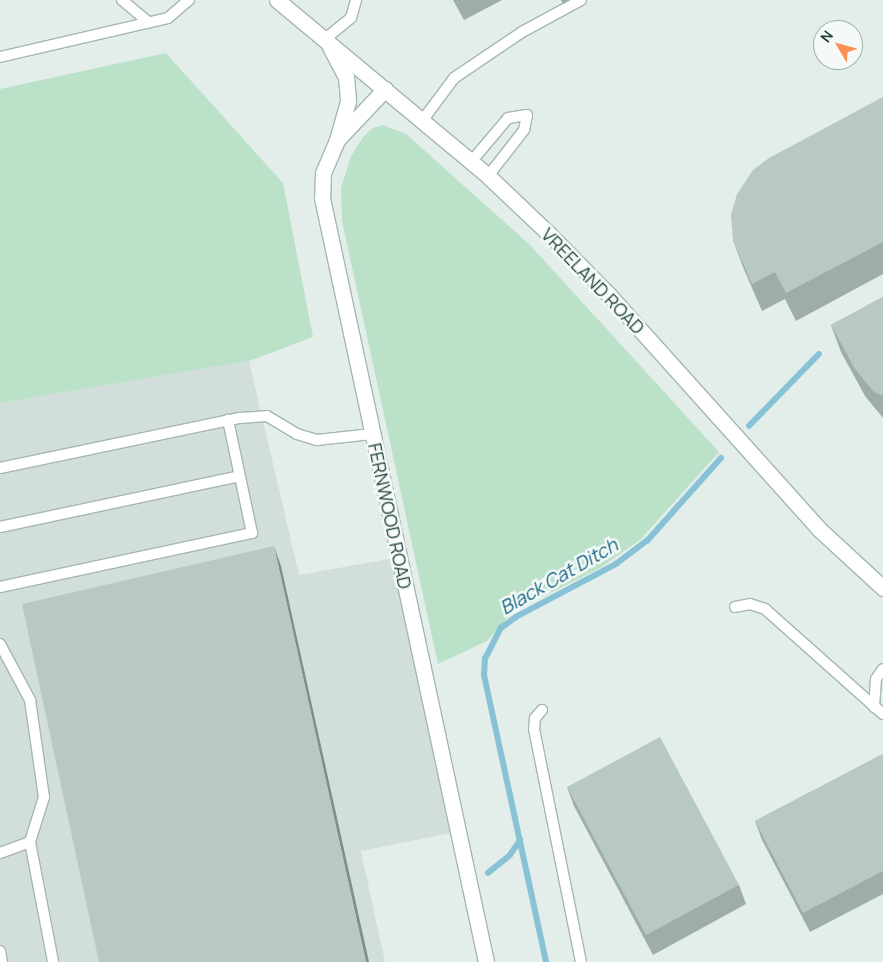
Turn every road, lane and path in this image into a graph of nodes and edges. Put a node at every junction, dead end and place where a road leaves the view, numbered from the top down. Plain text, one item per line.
1 (122, 0) edge
2 (189, 0) edge
3 (277, 0) edge
4 (356, 0) edge
5 (580, 0) edge
6 (149, 23) junction
7 (325, 39) junction
8 (0, 57) edge
9 (385, 89) junction
10 (422, 121) junction
11 (337, 140) junction
12 (471, 162) junction
13 (488, 176) junction
14 (228, 420) junction
15 (372, 434) junction
16 (0, 468) edge
17 (240, 476) junction
18 (0, 527) edge
19 (0, 587) edge
20 (883, 588) edge
21 (735, 607) dead end
22 (0, 644) edge
23 (883, 669) edge
24 (878, 705) edge
25 (542, 710) dead end
26 (883, 714) edge
27 (30, 842) junction
28 (0, 852) edge
29 (0, 951) edge
30 (2, 962) edge
31 (53, 962) edge
32 (486, 962) edge
33 (581, 962) edge

1 - 6 lane
2 - 6 lane
3 - 7 street, VREELAND ROAD
4 - 7 lane
5 - 10 lane
6 - 8 lane
7 - 9 street, VREELAND ROAD
7 - 11 street
9 - 10 street, VREELAND ROAD
9 - 11 street, FERNWOOD ROAD
10 - 12 street, VREELAND ROAD
11 - 15 street, FERNWOOD ROAD
12 - 13 street, VREELAND ROAD
12 - 13 lane
13 - 20 street, VREELAND ROAD
14 - 15 lane
14 - 16 lane
14 - 17 lane
15 - 32 street, FERNWOOD ROAD
17 - 18 lane
17 - 19 lane
21 - 24 lane
22 - 27 lane
23 - 24 lane
24 - 26 lane
25 - 33 lane
27 - 28 lane
27 - 31 lane
29 - 30 lane

